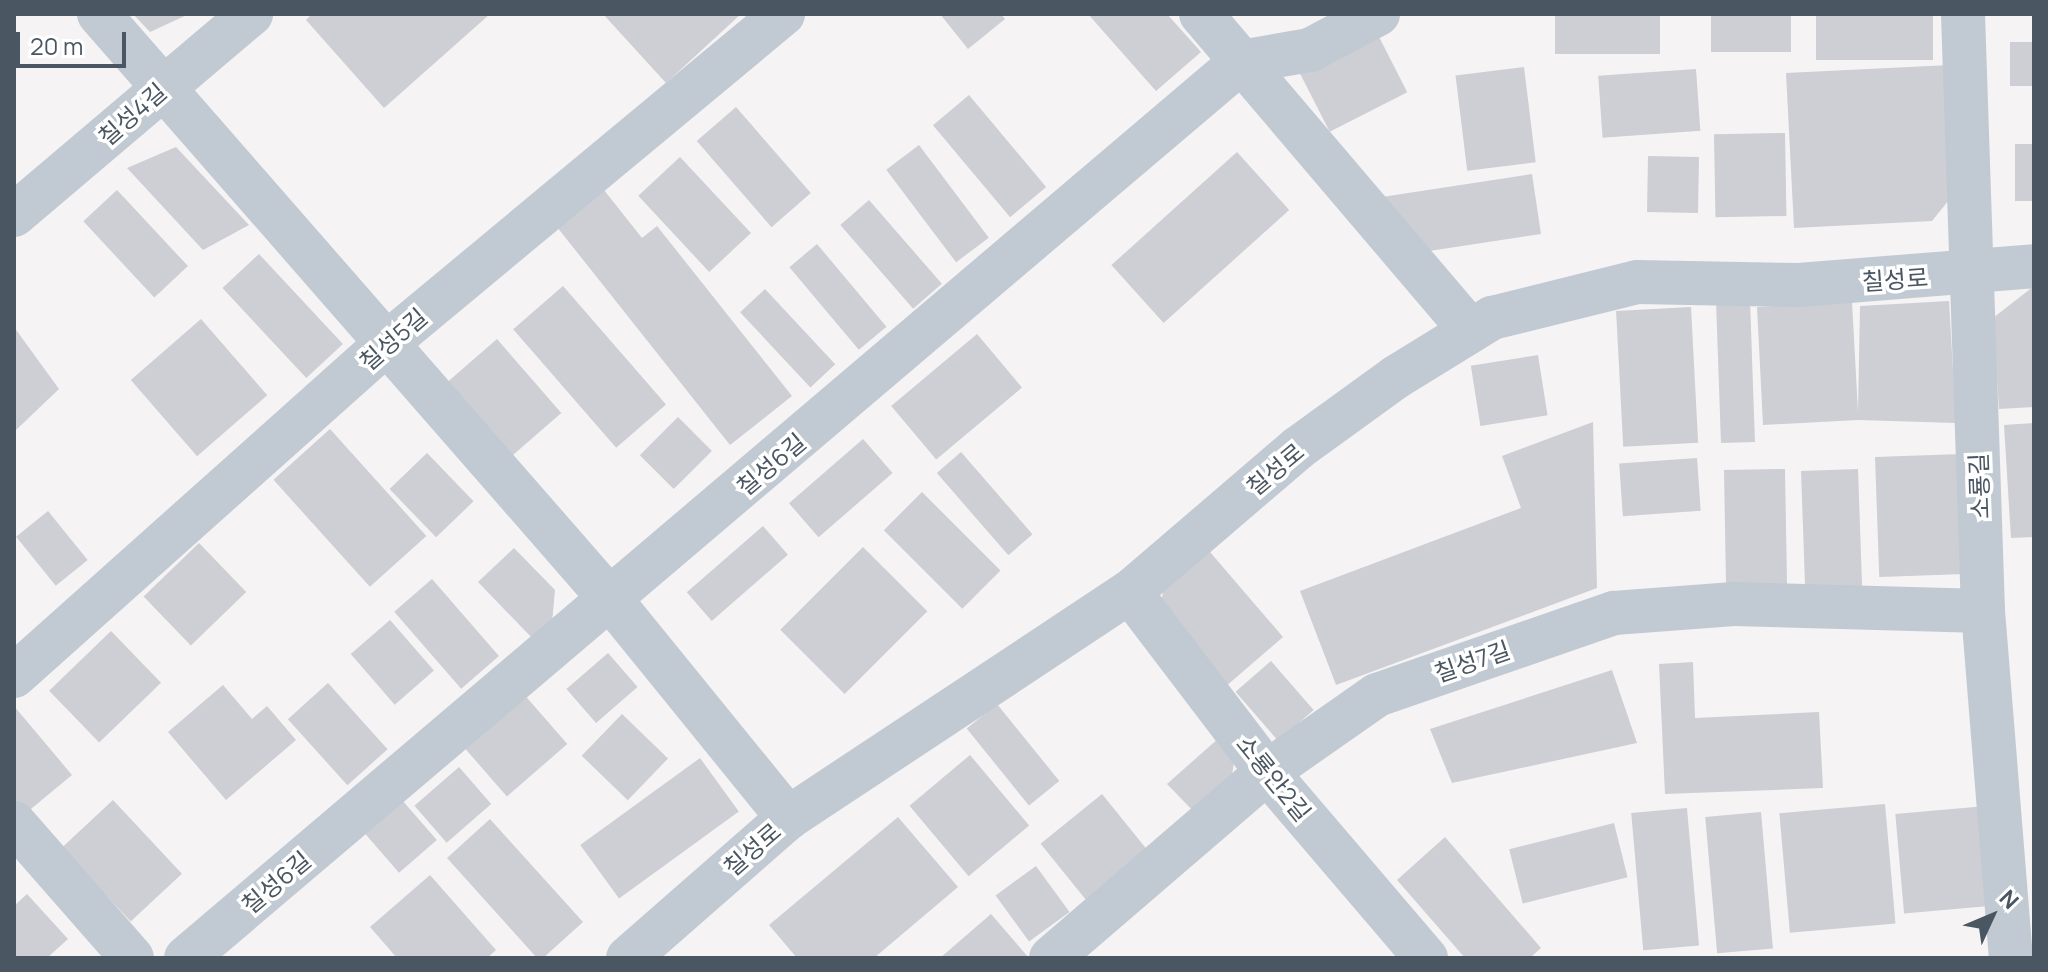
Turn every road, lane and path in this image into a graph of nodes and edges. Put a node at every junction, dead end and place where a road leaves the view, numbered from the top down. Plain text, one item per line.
1 (99, 14) edge
2 (251, 14) edge
3 (783, 14) edge
4 (1201, 14) edge
5 (1378, 14) edge
6 (1963, 14) edge
7 (1241, 62) junction
8 (161, 88) junction
9 (14, 215) edge
10 (2034, 266) edge
11 (1970, 269) junction
12 (1471, 331) junction
13 (387, 343) junction
14 (1130, 592) junction
15 (611, 600) junction
16 (1983, 611) junction
17 (14, 676) edge
18 (1267, 772) junction
19 (788, 818) junction
20 (14, 823) edge
21 (2009, 957) edge
22 (132, 958) edge
23 (186, 958) edge
24 (628, 958) edge
25 (1051, 958) edge
26 (1426, 958) edge

1 - 8 street
2 - 8 street, 칠성4길
3 - 13 street, 칠성5길
4 - 7 street
5 - 7 street
6 - 11 street, 소룡길
7 - 12 street
7 - 15 street, 칠성6길
8 - 9 street, 칠성4길
8 - 13 street
10 - 11 street, 칠성로
11 - 12 street, 칠성로
11 - 16 street, 소룡길
12 - 14 street, 칠성로
13 - 15 street
13 - 17 street, 칠성5길
14 - 18 street, 소룡안2길
14 - 19 street, 칠성로
15 - 19 street
15 - 23 street, 칠성6길
16 - 18 street, 칠성7길
16 - 21 street, 소룡길
18 - 25 street, 칠성7길
18 - 26 street, 소룡안2길
19 - 24 street, 칠성로
20 - 22 street

